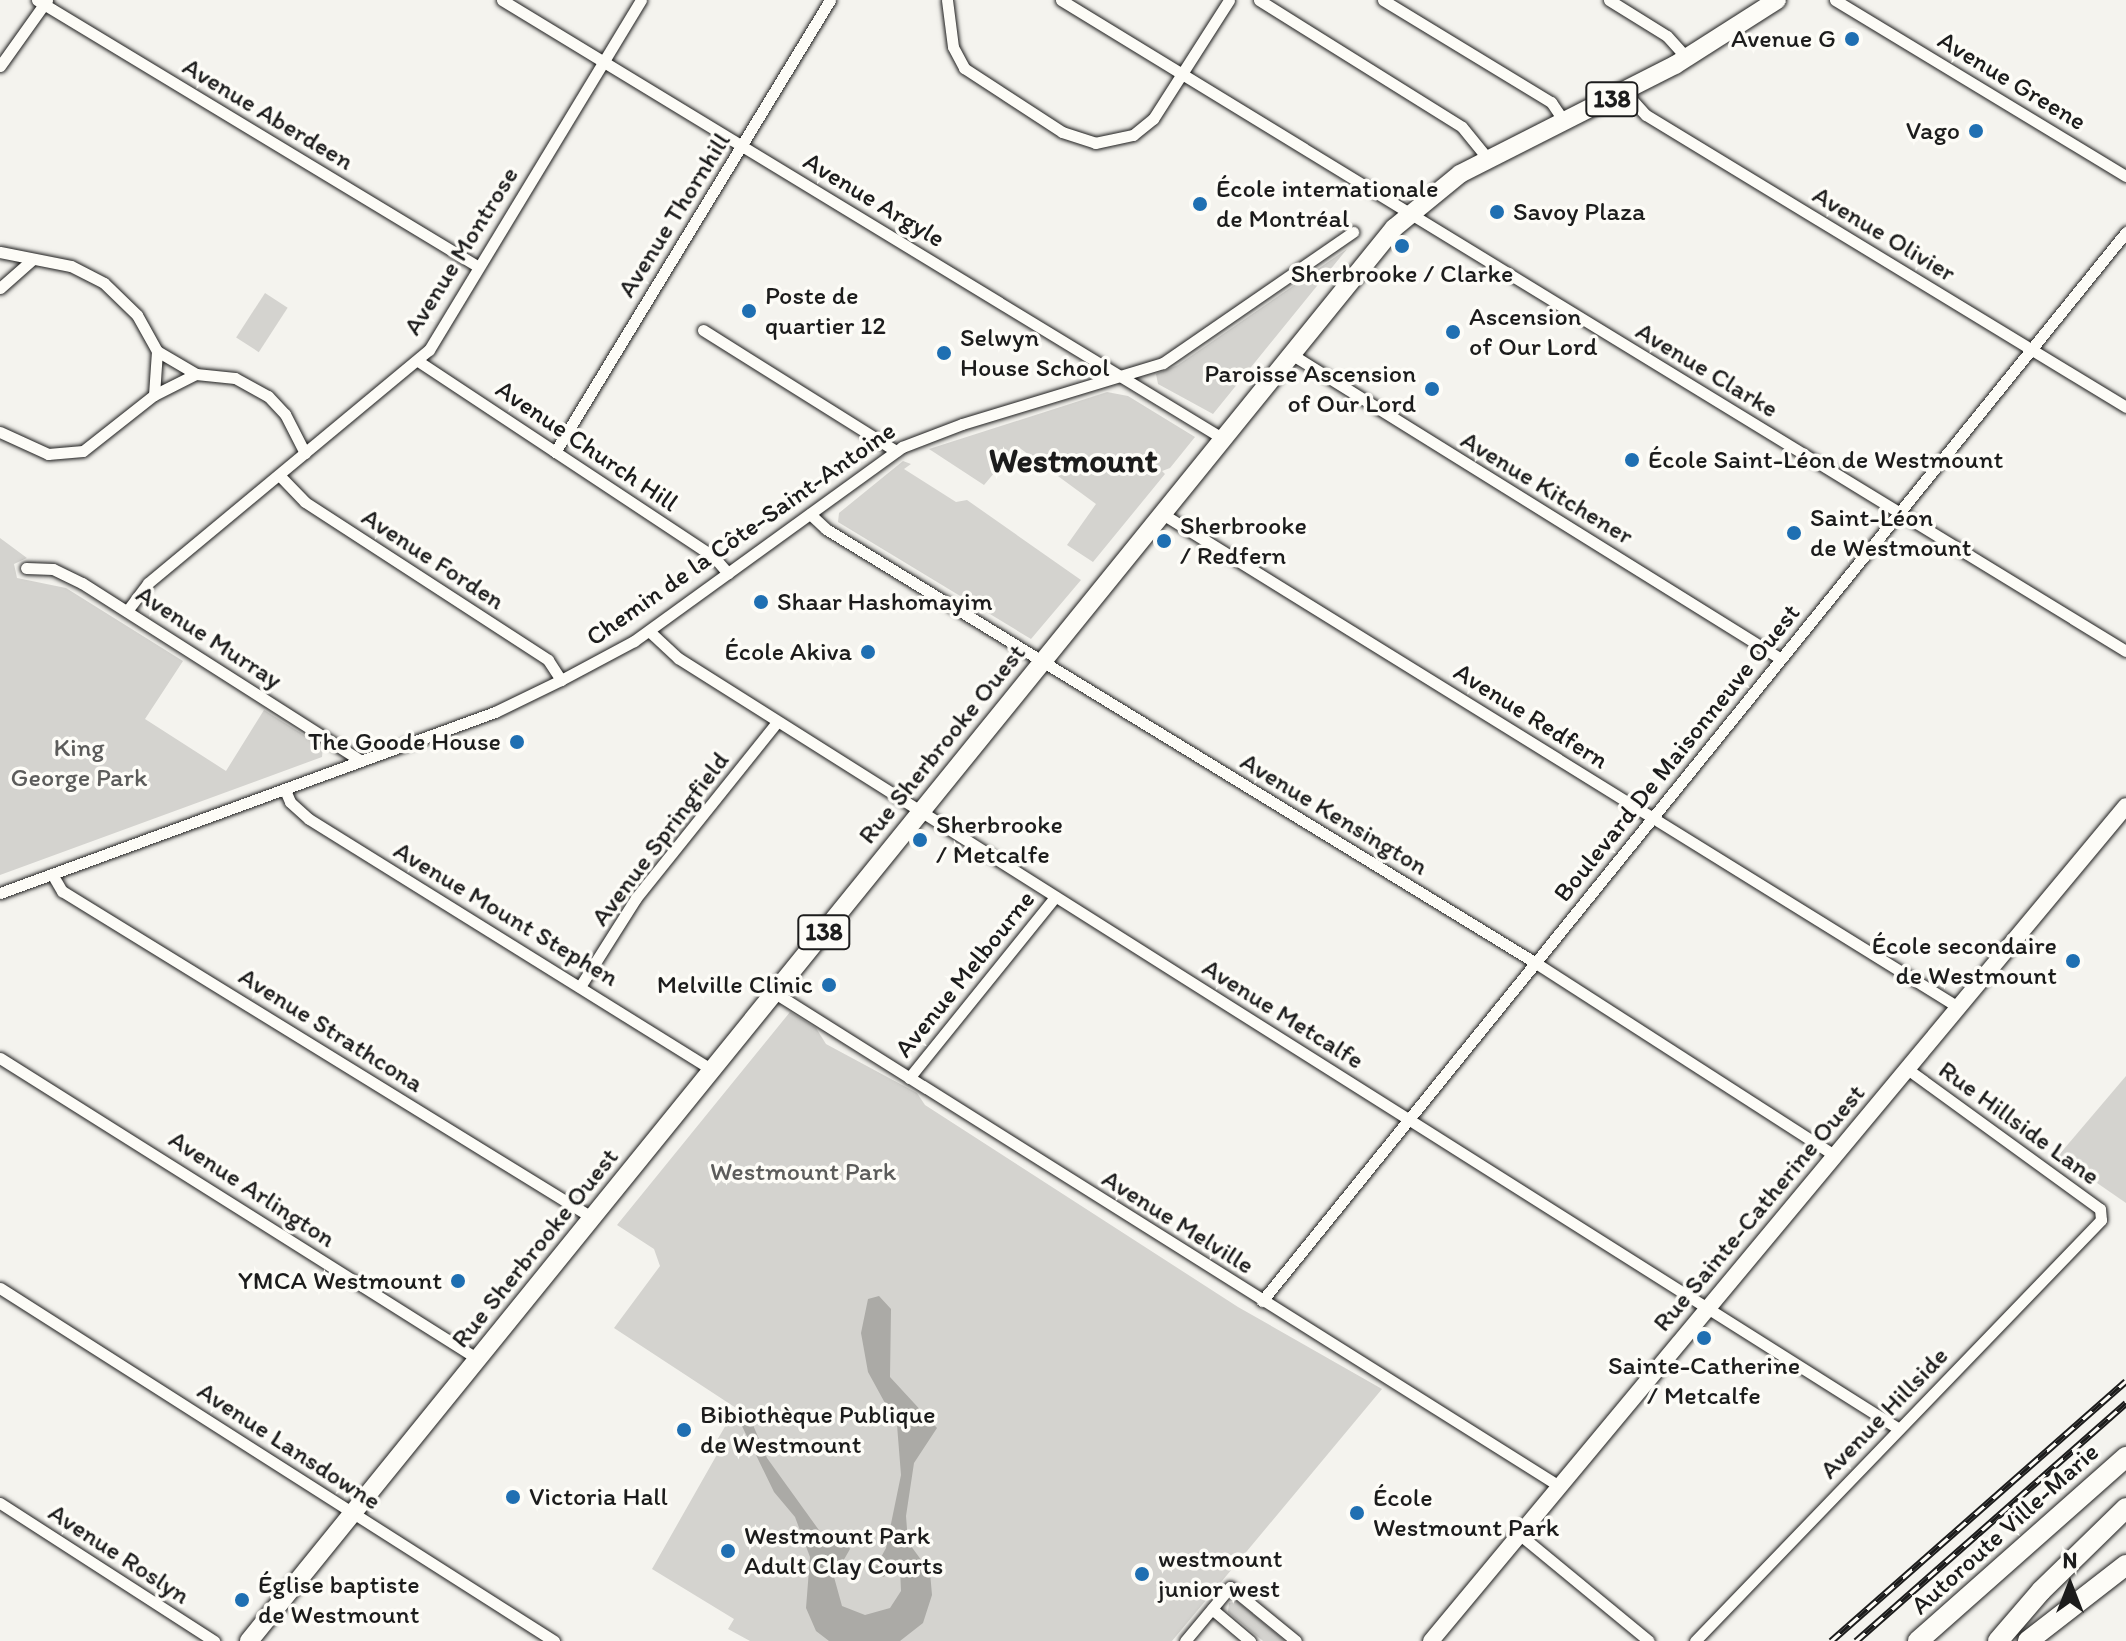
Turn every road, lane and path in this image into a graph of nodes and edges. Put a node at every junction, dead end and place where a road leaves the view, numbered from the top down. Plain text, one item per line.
1 (502, 0) edge
2 (641, 0) edge
3 (830, 0) edge
4 (947, 0) edge
5 (1061, 0) edge
6 (1229, 0) edge
7 (1259, 0) edge
8 (1383, 0) edge
9 (1609, 0) edge
10 (1777, 0) edge
11 (1835, 0) edge
12 (43, 2) edge
13 (1687, 58) junction
14 (603, 61) junction
15 (0, 66) edge
16 (1182, 74) junction
17 (1625, 92) junction
18 (1565, 123) junction
19 (740, 144) junction
20 (1488, 159) junction
21 (2126, 176) edge
22 (1408, 213) junction
23 (1353, 232) dead end
24 (2126, 232) edge
25 (0, 252) edge
26 (33, 259) junction
27 (477, 266) junction
28 (0, 288) edge
29 (703, 330) dead end
30 (157, 351) junction
31 (2030, 351) junction
32 (1291, 354) junction
33 (418, 361) junction
34 (196, 374) junction
35 (1121, 376) junction
36 (154, 395) junction
37 (2126, 407) edge
38 (0, 432) edge
39 (1222, 438) junction
40 (896, 451) junction
41 (555, 452) junction
42 (305, 453) junction
43 (279, 475) junction
44 (1161, 513) junction
45 (1900, 513) junction
46 (810, 514) junction
47 (26, 568) dead end
48 (728, 573) junction
49 (127, 611) junction
50 (649, 631) junction
51 (2126, 651) edge
52 (1781, 659) junction
53 (1042, 662) junction
54 (561, 680) junction
55 (777, 722) junction
56 (361, 761) junction
57 (285, 790) junction
58 (2126, 806) edge
59 (921, 812) junction
60 (1652, 817) junction
61 (52, 874) junction
62 (0, 893) edge
63 (1055, 897) junction
64 (1536, 963) junction
65 (581, 985) junction
66 (775, 993) junction
67 (1958, 1007) junction
68 (0, 1058) edge
69 (1907, 1069) junction
70 (713, 1070) junction
71 (909, 1078) junction
72 (1410, 1119) junction
73 (1834, 1155) junction
74 (2102, 1215) joint
75 (593, 1218) junction
76 (0, 1288) edge
77 (1262, 1301) junction
78 (1708, 1307) junction
79 (478, 1359) junction
80 (1899, 1429) junction
81 (2126, 1457) edge
82 (1559, 1486) junction
83 (0, 1503) edge
84 (2126, 1508) edge
85 (353, 1514) junction
86 (1519, 1534) junction
87 (2126, 1565) edge
88 (1212, 1609) junction
89 (214, 1641) edge
90 (249, 1641) edge
91 (554, 1641) edge
92 (1185, 1641) edge
93 (1250, 1641) edge
94 (1296, 1641) edge
95 (1431, 1641) edge
96 (1649, 1641) edge
97 (1695, 1641) edge
98 (1918, 1641) edge
99 (1998, 1641) edge
100 (2028, 1641) edge

1 - 14 street, Avenue Argyle
2 - 14 street, Avenue Montrose
3 - 19 street, Avenue Thornhill
4 - 16 street
5 - 16 street, Avenue Clarke
6 - 16 street
7 - 20 street
8 - 18 street
9 - 13 street
10 - 13 main road, Rue Sherbrooke Ouest / 138
11 - 21 street, Avenue Greene
12 - 15 street
12 - 27 street, Avenue Aberdeen
13 - 17 main road, Rue Sherbrooke Ouest / 138
14 - 19 street, Avenue Argyle
14 - 27 street, Avenue Montrose
16 - 22 street, Avenue Clarke
17 - 18 main road, Rue Sherbrooke Ouest / 138
17 - 31 street, Avenue Olivier
18 - 20 main road, Rue Sherbrooke Ouest / 138
19 - 35 street, Avenue Argyle
19 - 41 street, Avenue Thornhill
20 - 22 main road, Rue Sherbrooke Ouest / 138
22 - 32 main road, Rue Sherbrooke Ouest / 138
22 - 45 street, Avenue Clarke
23 - 35 street, Chemin de la Côte-Saint-Antoine
24 - 31 street, Boulevard De Maisonneuve Ouest
25 - 26 street
26 - 28 street
26 - 30 street
27 - 33 street, Avenue Montrose
29 - 40 street
30 - 34 street
30 - 36 street
31 - 37 street, Avenue Olivier
31 - 45 street, Boulevard De Maisonneuve Ouest
32 - 39 main road, Rue Sherbrooke Ouest / 138
32 - 52 street, Avenue Kitchener
33 - 41 street, Avenue Church Hill
33 - 42 street, Avenue Montrose
34 - 36 street
34 - 42 street
35 - 39 street, Avenue Argyle
35 - 40 street, Chemin de la Côte-Saint-Antoine
36 - 38 street
39 - 44 main road, Rue Sherbrooke Ouest / 138
40 - 46 street, Chemin de la Côte-Saint-Antoine
41 - 48 street, Avenue Church Hill
42 - 43 street, Avenue Montrose
43 - 49 street, Avenue Montrose
43 - 54 street, Avenue Forden
44 - 53 main road, Rue Sherbrooke Ouest / 138
44 - 60 street, Avenue Redfern
45 - 51 street, Avenue Clarke
45 - 52 street, Boulevard De Maisonneuve Ouest
46 - 48 street, Chemin de la Côte-Saint-Antoine
46 - 53 street, Avenue Kensington
47 - 49 street, Avenue Murray
48 - 50 street, Chemin de la Côte-Saint-Antoine
49 - 56 street, Avenue Murray
50 - 54 street, Chemin de la Côte-Saint-Antoine
50 - 55 street, Avenue Metcalfe
52 - 60 street, Boulevard De Maisonneuve Ouest
53 - 59 main road, Rue Sherbrooke Ouest / 138
53 - 64 street, Avenue Kensington
54 - 56 street, Chemin de la Côte-Saint-Antoine
55 - 59 street, Avenue Metcalfe
55 - 65 street, Avenue Springfield
56 - 57 street, Chemin de la Côte-Saint-Antoine
57 - 61 street, Chemin de la Côte-Saint-Antoine
57 - 65 street, Avenue Mount Stephen
58 - 67 main road, Rue Sainte-Catherine Ouest
59 - 63 street, Avenue Metcalfe
59 - 66 main road, Rue Sherbrooke Ouest / 138
60 - 64 street, Boulevard De Maisonneuve Ouest
60 - 67 street, Avenue Redfern
61 - 62 street, Chemin de la Côte-Saint-Antoine
61 - 75 street, Avenue Strathcona
63 - 71 street, Avenue Melbourne
63 - 72 street, Avenue Metcalfe
64 - 72 street, Boulevard De Maisonneuve Ouest
64 - 73 street, Avenue Kensington
65 - 70 street, Avenue Mount Stephen
66 - 70 main road, Rue Sherbrooke Ouest / 138
66 - 71 street, Avenue Melville
67 - 69 main road, Rue Sainte-Catherine Ouest
68 - 79 street, Avenue Arlington
69 - 73 main road, Rue Sainte-Catherine Ouest
69 - 74 street, Rue Hillside Lane
70 - 75 main road, Rue Sherbrooke Ouest / 138
71 - 77 street, Avenue Melville
72 - 77 street, Boulevard De Maisonneuve Ouest
72 - 78 street, Avenue Metcalfe
73 - 78 main road, Rue Sainte-Catherine Ouest
74 - 80 street, Avenue Hillside
75 - 79 main road, Rue Sherbrooke Ouest / 138
76 - 85 street, Avenue Lansdowne
77 - 82 street, Avenue Melville
78 - 80 street, Avenue Metcalfe
78 - 82 main road, Rue Sainte-Catherine Ouest
79 - 85 main road, Rue Sherbrooke Ouest / 138
80 - 97 street, Avenue Hillside
81 - 98 highway, Autoroute Ville-Marie
82 - 86 main road, Rue Sainte-Catherine Ouest
83 - 89 street, Avenue Roslyn
84 - 99 highway
85 - 90 main road, Rue Sherbrooke Ouest / 138
85 - 91 street, Avenue Lansdowne
86 - 95 main road, Rue Sainte-Catherine Ouest
86 - 96 street
87 - 100 highway
88 - 92 street
88 - 93 street
88 - 94 street

